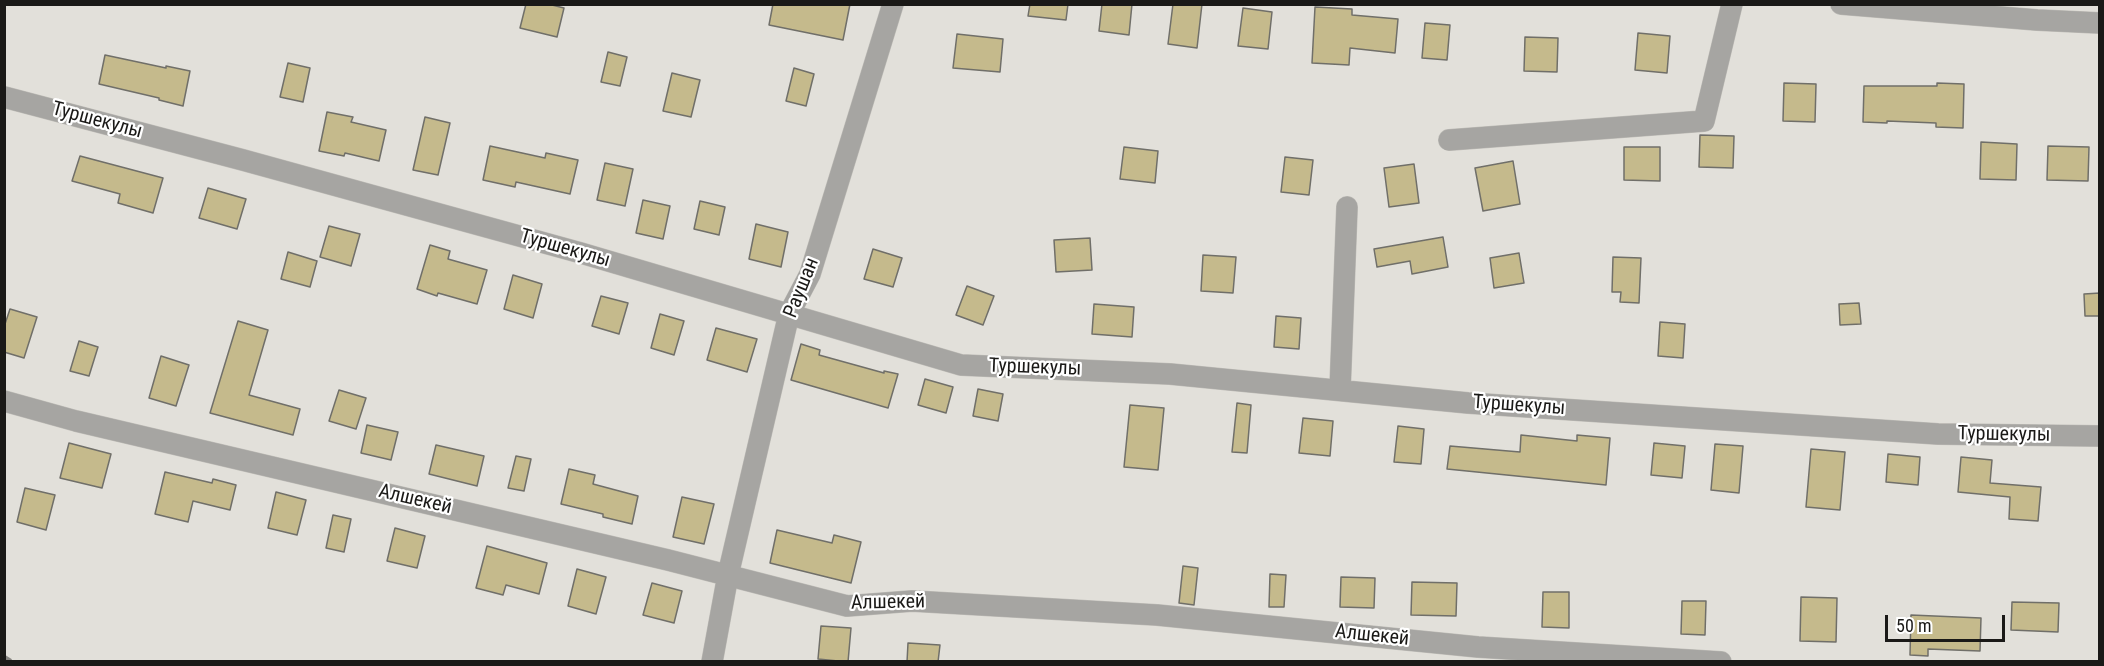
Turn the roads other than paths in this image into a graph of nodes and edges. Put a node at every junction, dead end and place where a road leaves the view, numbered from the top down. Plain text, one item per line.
1 (893, 4) edge
2 (1732, 4) edge
3 (1841, 4) edge
4 (2057, 4) edge
5 (2037, 20) junction
6 (2100, 23) edge
7 (4, 97) edge
8 (1449, 140) dead end
9 (1347, 207) dead end
10 (789, 314) junction
11 (1340, 390) junction
12 (4, 401) edge
13 (2100, 436) edge
14 (728, 575) junction
15 (1644, 659) edge
16 (712, 662) edge
17 (1721, 662) edge

1 - 10 street, Раушан
2 - 8 street
3 - 5 street
4 - 5 street
5 - 6 street
7 - 10 street, Туршекулы
9 - 11 street
10 - 11 street, Туршекулы
10 - 14 street, Раушан
11 - 13 street, Туршекулы
12 - 14 street, Алшекей
14 - 15 street, Алшекей
14 - 16 street, Раушан
15 - 17 street, Алшекей

